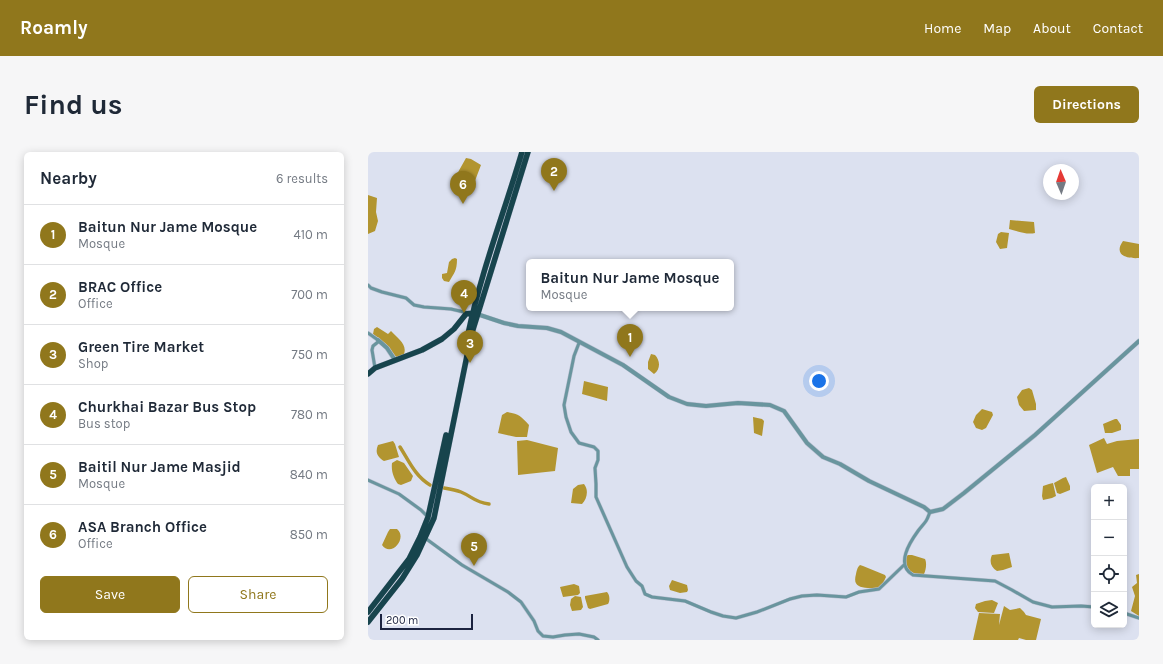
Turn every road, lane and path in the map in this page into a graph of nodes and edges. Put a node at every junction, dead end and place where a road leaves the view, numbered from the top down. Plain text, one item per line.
1 (522, 152) edge
2 (528, 152) edge
3 (368, 285) edge
4 (472, 313) junction
5 (368, 333) edge
6 (378, 340) junction
7 (1139, 341) edge
8 (579, 343) junction
9 (394, 360) junction
10 (375, 368) junction
11 (368, 374) edge
12 (368, 480) edge
13 (930, 512) junction
14 (428, 517) junction
15 (425, 538) junction
16 (904, 565) junction
17 (1091, 607) edge
18 (368, 612) edge
19 (1127, 614) edge
20 (1139, 618) edge
21 (368, 622) edge
22 (598, 640) edge

1 - 4 highway
2 - 4 highway
3 - 4 street
4 - 8 street
4 - 9 highway
4 - 14 highway
4 - 15 highway
5 - 6 street
6 - 9 street
6 - 10 street
7 - 13 street
8 - 13 street
8 - 16 street
9 - 10 highway
10 - 11 highway
12 - 14 street
13 - 16 street
14 - 18 highway
15 - 21 highway
15 - 22 street
16 - 17 street
19 - 20 street

